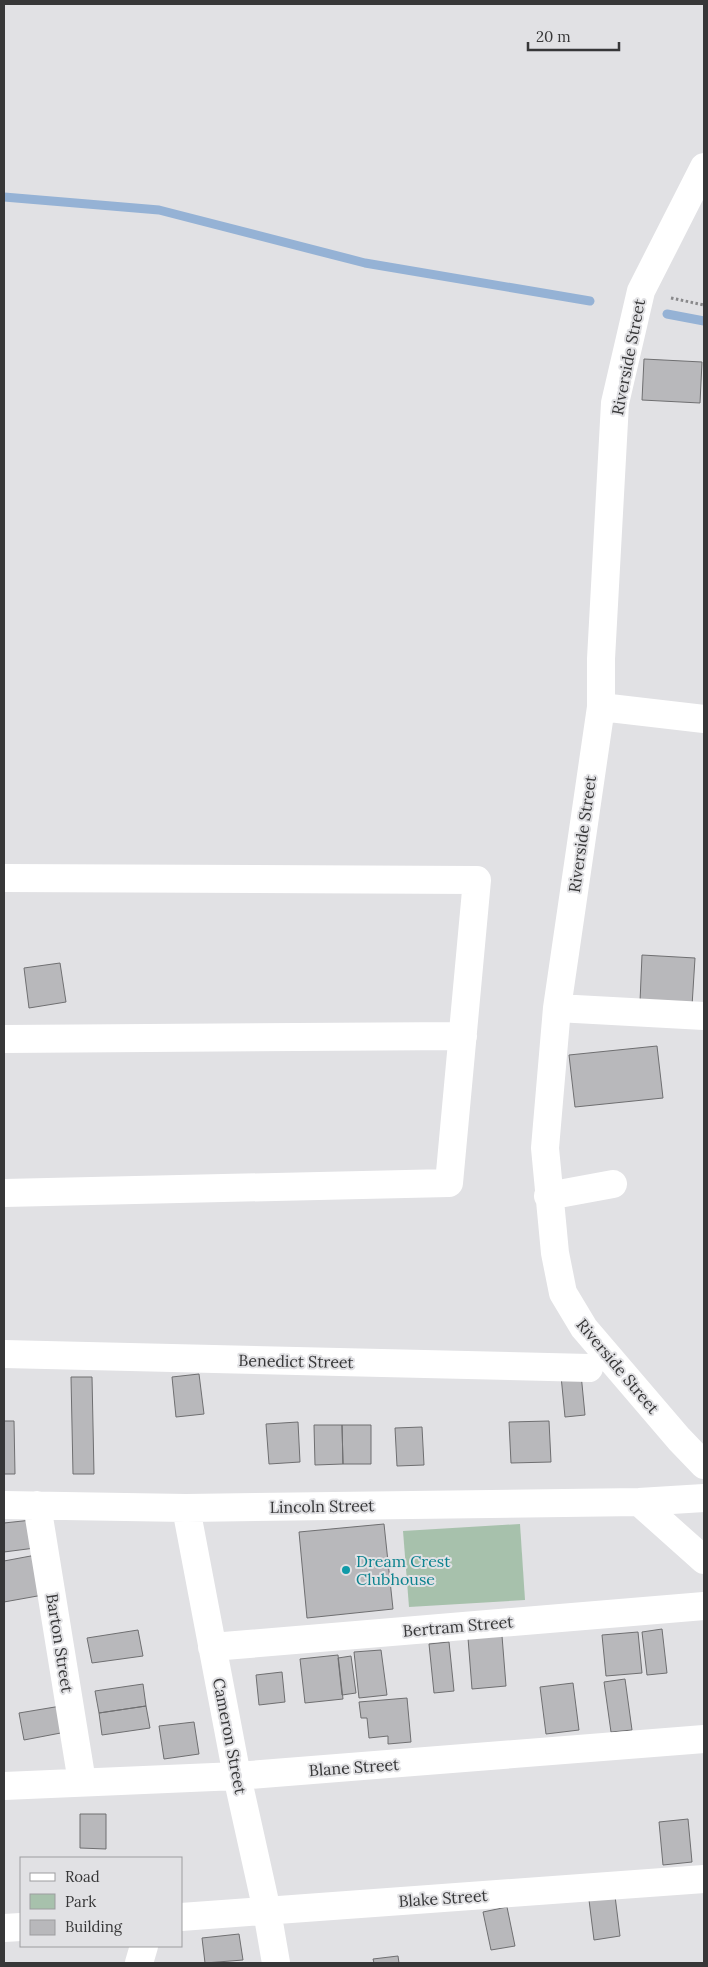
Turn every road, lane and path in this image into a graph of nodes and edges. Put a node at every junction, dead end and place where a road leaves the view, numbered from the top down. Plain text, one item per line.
1 (704, 167) edge
2 (601, 707) junction
3 (704, 719) edge
4 (4, 878) edge
5 (557, 1008) junction
6 (704, 1016) edge
7 (463, 1036) junction
8 (4, 1039) edge
9 (614, 1184) dead end
10 (4, 1193) edge
11 (548, 1196) junction
12 (4, 1354) edge
13 (589, 1368) dead end
14 (704, 1465) edge
15 (704, 1498) edge
16 (639, 1502) junction
17 (4, 1505) edge
18 (37, 1505) junction
19 (186, 1508) junction
20 (704, 1560) edge
21 (704, 1606) edge
22 (212, 1647) junction
23 (704, 1739) edge
24 (237, 1776) junction
25 (82, 1782) junction
26 (4, 1786) edge
27 (704, 1879) edge
28 (267, 1911) junction
29 (182, 1917) edge
30 (20, 1927) edge
31 (4, 1928) edge
32 (144, 1947) edge
33 (139, 1963) edge
34 (276, 1963) edge

1 - 2 street, Riverside Street
2 - 3 street
2 - 5 street, Riverside Street
4 - 7 street
5 - 6 street
5 - 11 street, Riverside Street
7 - 8 street
7 - 10 street
9 - 11 street
11 - 14 street, Riverside Street
12 - 13 street, Benedict Street
15 - 16 street, Lincoln Street
16 - 19 street, Lincoln Street
16 - 20 street
17 - 18 street, Lincoln Street
18 - 19 street, Lincoln Street
18 - 25 street, Barton Street
19 - 22 street, Cameron Street
21 - 22 street, Bertram Street
22 - 24 street, Cameron Street
23 - 24 street, Blane Street
24 - 25 street, Blane Street
24 - 28 street, Cameron Street
25 - 26 street, Blane Street
27 - 28 street, Blake Street
28 - 29 street, Blake Street
28 - 34 street, Cameron Street
30 - 31 street
32 - 33 street

